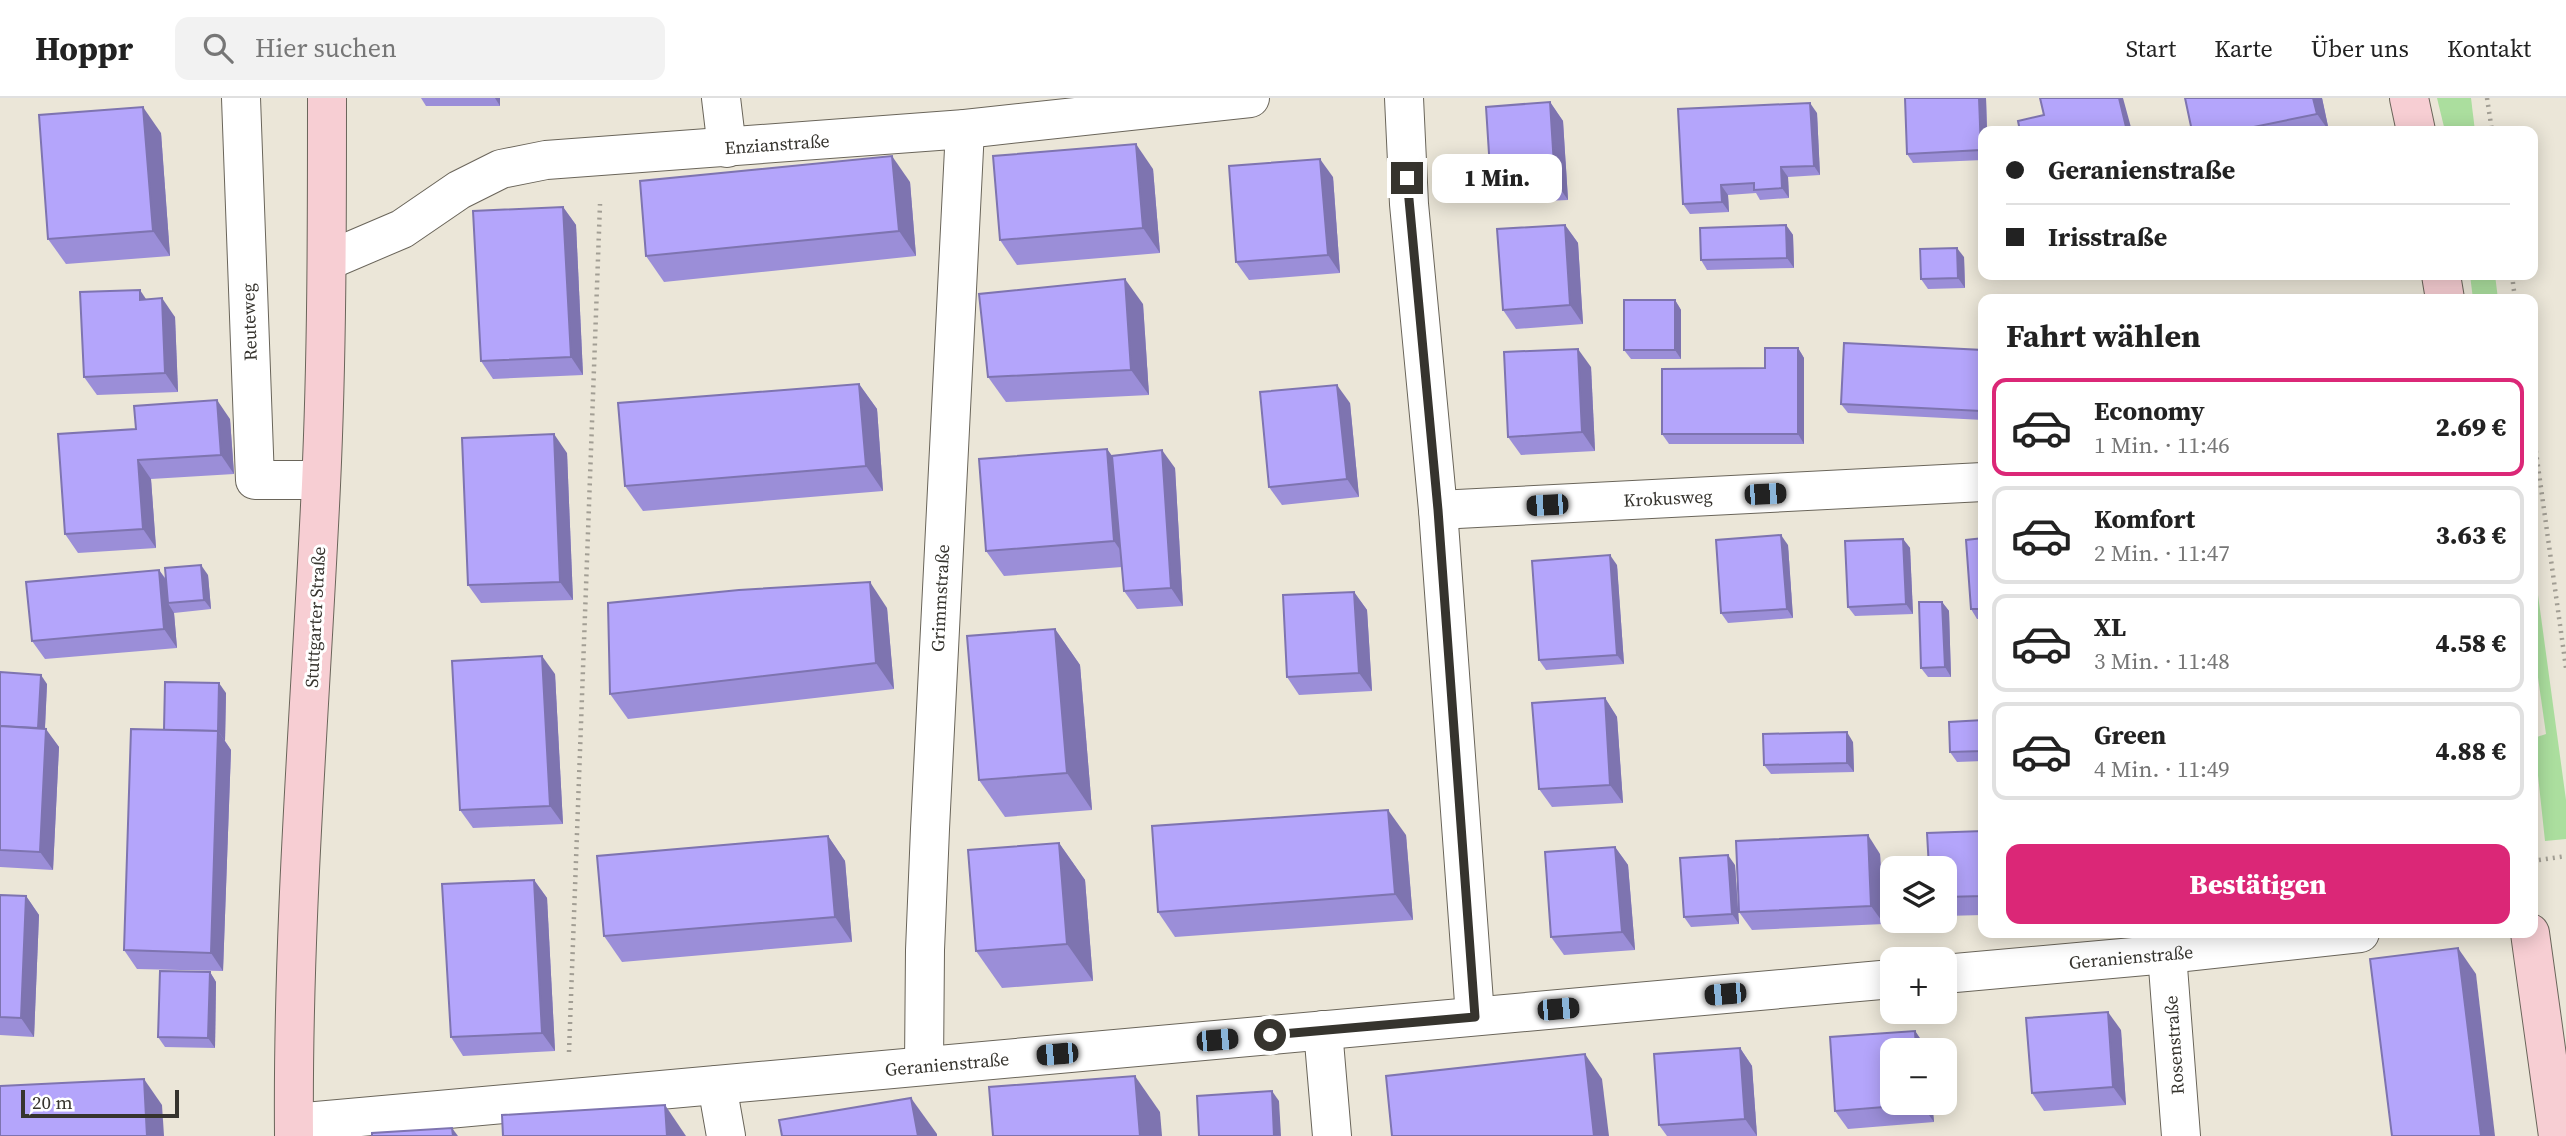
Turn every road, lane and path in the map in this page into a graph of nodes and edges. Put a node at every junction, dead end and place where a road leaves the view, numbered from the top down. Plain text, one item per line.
1 (241, 98) edge
2 (327, 98) edge
3 (721, 98) edge
4 (1251, 98) edge
5 (1404, 98) edge
6 (2409, 98) edge
7 (2487, 98) edge
8 (2415, 126) edge
9 (2491, 126) edge
10 (965, 129) junction
11 (727, 148) junction
12 (602, 155) junction
13 (327, 261) junction
14 (2538, 466) edge
15 (321, 481) junction
16 (1978, 482) edge
17 (1438, 510) junction
18 (2566, 668) edge
19 (2566, 856) edge
20 (2538, 860) edge
21 (2314, 938) edge
22 (2531, 938) edge
23 (2167, 954) junction
24 (1957, 973) edge
25 (1880, 980) edge
26 (1475, 1017) junction
27 (1323, 1030) junction
28 (924, 1066) junction
29 (717, 1085) junction
30 (567, 1098) junction
31 (294, 1129) edge
32 (726, 1136) edge
33 (1332, 1136) edge
34 (2181, 1136) edge
35 (2558, 1136) edge

1 - 15 street, Reuteweg
2 - 13 main road, Stuttgarter Straße
3 - 11 street
4 - 10 street, Enzianstraße
5 - 17 street
6 - 8 main road
7 - 9 path
10 - 11 street, Enzianstraße
10 - 28 street, Grimmstraße
11 - 12 street, Enzianstraße
12 - 13 street, Enzianstraße
12 - 30 path
13 - 15 main road, Stuttgarter Straße
14 - 18 path
15 - 31 main road, Stuttgarter Straße
16 - 17 street, Krokusweg
17 - 26 street
19 - 20 path
21 - 23 street, Geranienstraße
22 - 35 main road
23 - 24 street, Geranienstraße
23 - 34 street, Rosenstraße
25 - 26 street, Geranienstraße
26 - 27 street, Geranienstraße
27 - 28 street, Geranienstraße
27 - 33 street
28 - 29 street, Geranienstraße
29 - 30 street, Geranienstraße
29 - 32 street
30 - 31 street, Geranienstraße

